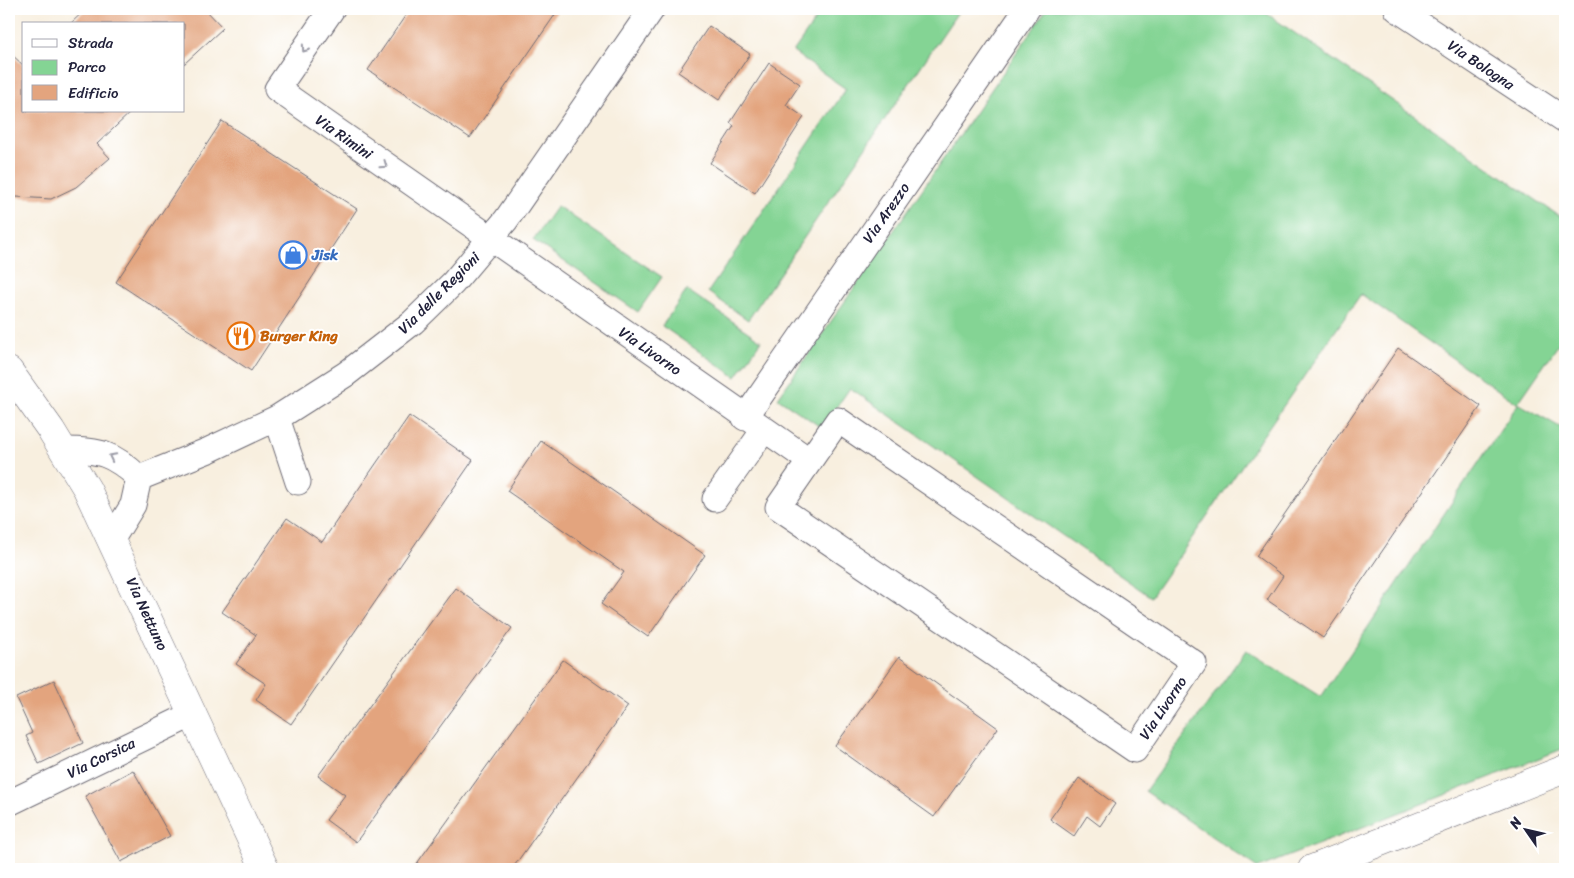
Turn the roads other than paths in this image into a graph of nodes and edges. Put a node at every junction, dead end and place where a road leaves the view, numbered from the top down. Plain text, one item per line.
1 (332, 9) edge
2 (652, 9) edge
3 (1028, 9) edge
4 (1397, 9) edge
5 (1565, 120) edge
6 (490, 240) junction
7 (9, 371) edge
8 (277, 418) junction
9 (754, 424) junction
10 (64, 450) junction
11 (810, 461) junction
12 (138, 478) junction
13 (298, 482) dead end
14 (715, 499) dead end
15 (112, 539) junction
16 (194, 714) junction
17 (1565, 769) edge
18 (9, 803) edge
19 (265, 869) edge
20 (1312, 869) edge

1 -> 6 street, Via Rimini
2 - 6 street, Via delle Regioni
3 - 9 street, Via Arezzo
4 - 5 street, Via Bologna
6 - 8 street, Via delle Regioni
6 - 9 street, Via Livorno
7 - 10 main road, Via Nettuno
8 - 12 street, Via delle Regioni
8 - 13 street
9 - 11 street, Via Livorno
9 - 14 street, Via Arezzo
12 -> 10 street
10 - 15 main road, Via Nettuno
11 - 11 street, Via Livorno
12 - 15 street
15 - 16 main road, Via Nettuno
16 - 18 street, Via Corsica
16 - 19 main road, Via Nettuno
17 - 20 main road

